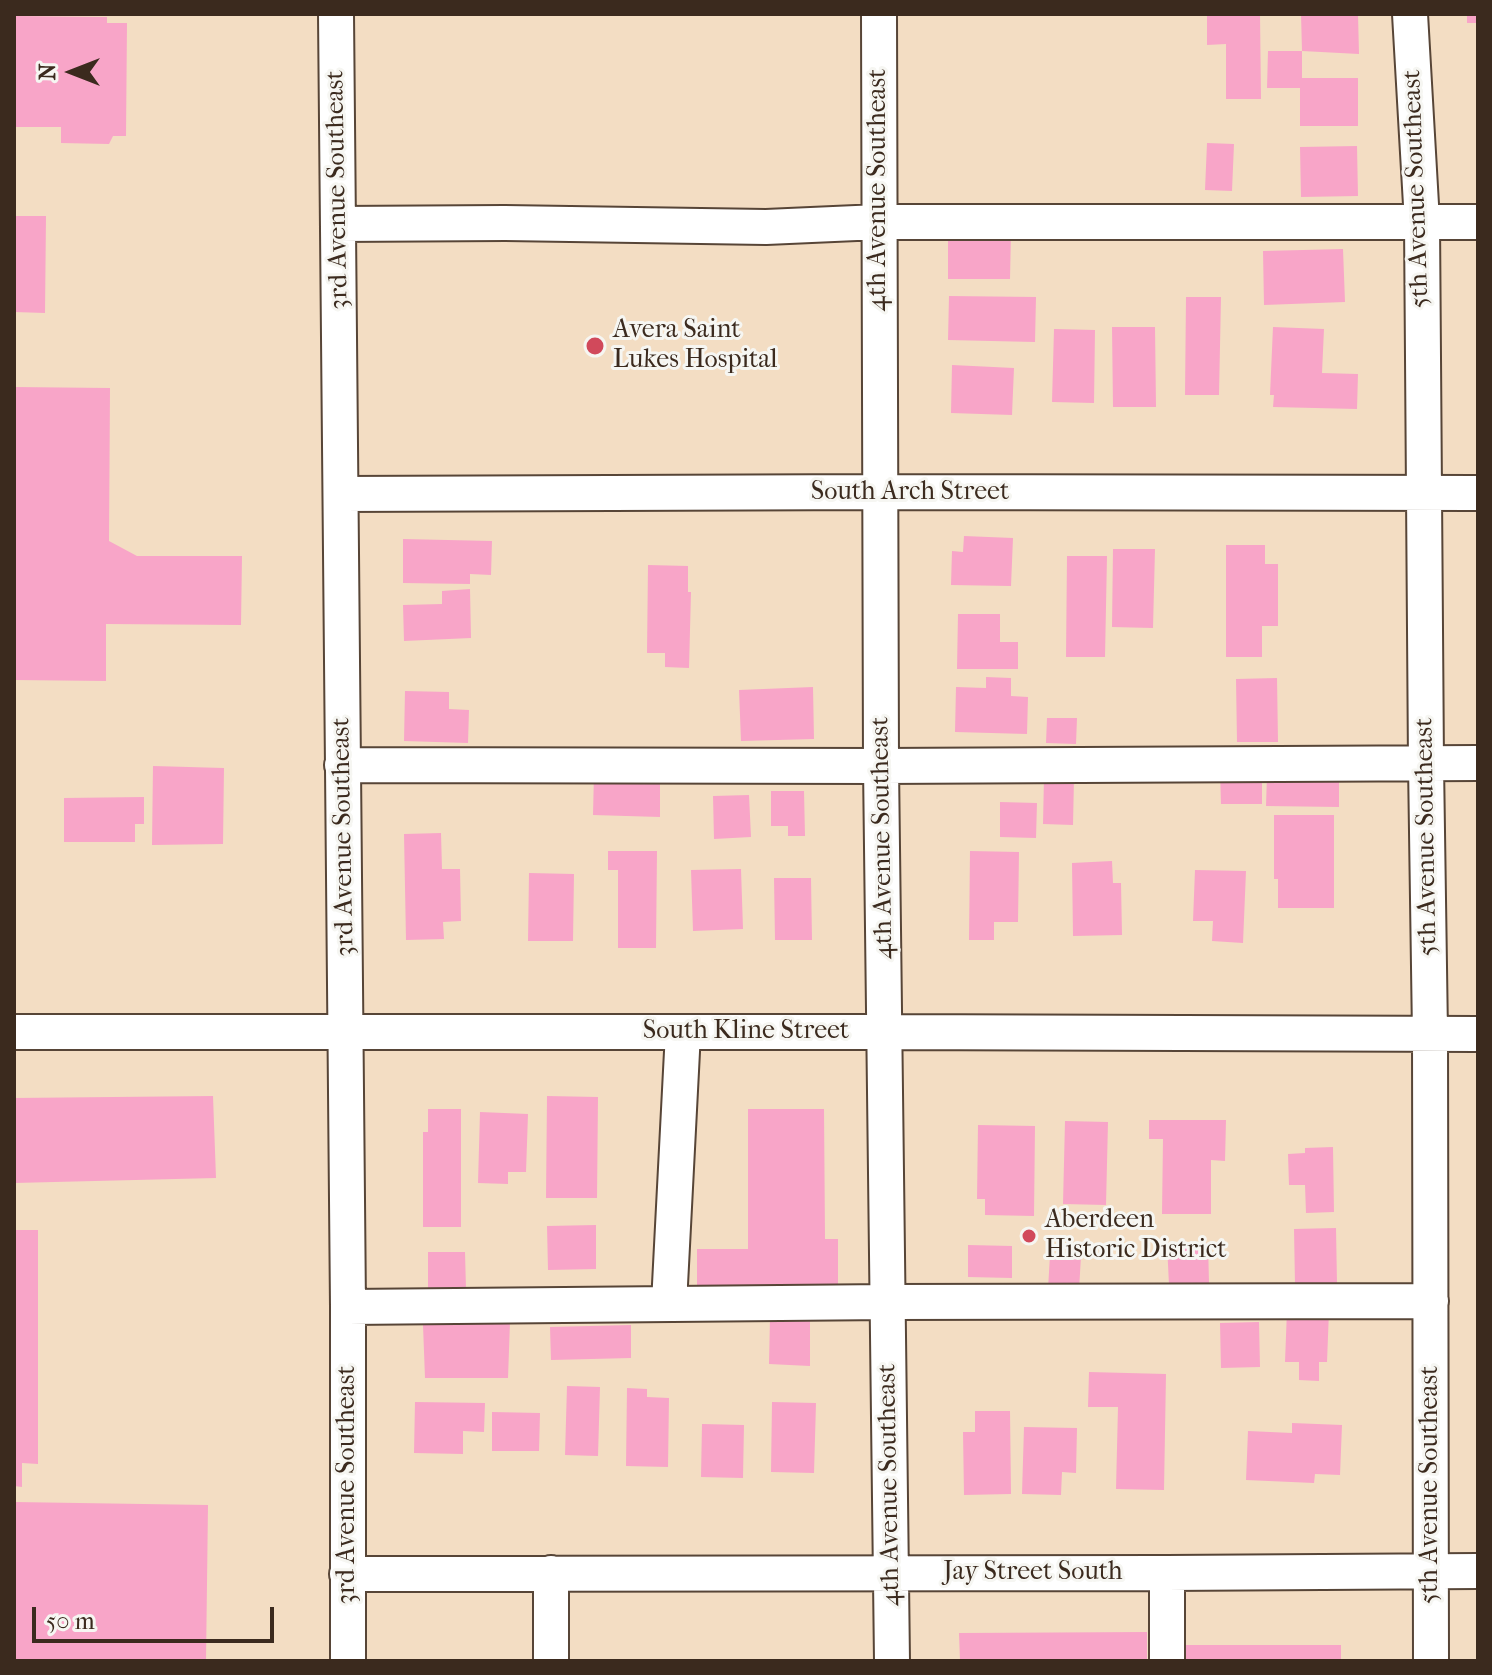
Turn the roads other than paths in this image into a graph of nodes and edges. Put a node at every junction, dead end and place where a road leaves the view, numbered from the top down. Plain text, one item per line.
1 (336, 14) edge
2 (879, 14) edge
3 (1410, 14) edge
4 (879, 222) junction
5 (1422, 222) junction
6 (1478, 222) edge
7 (338, 224) junction
8 (881, 492) junction
9 (1423, 493) junction
10 (1478, 493) edge
11 (341, 494) junction
12 (1478, 763) edge
13 (1426, 764) junction
14 (342, 765) junction
15 (881, 766) junction
16 (14, 1032) edge
17 (346, 1032) junction
18 (683, 1032) junction
19 (886, 1032) junction
20 (1430, 1034) junction
21 (1478, 1034) edge
22 (1431, 1301) junction
23 (888, 1302) junction
24 (669, 1304) junction
25 (348, 1307) junction
26 (1430, 1571) junction
27 (1478, 1571) edge
28 (551, 1573) junction
29 (1167, 1573) junction
30 (347, 1574) junction
31 (892, 1574) junction
32 (348, 1661) edge
33 (551, 1661) edge
34 (892, 1661) edge
35 (1167, 1661) edge
36 (1431, 1661) edge

1 - 7 street, 3rd Avenue Southeast
2 - 4 street, 4th Avenue Southeast
3 - 5 street, 5th Avenue Southeast
4 - 5 street
4 - 7 street
4 - 8 street, 4th Avenue Southeast
5 - 6 street
5 - 9 street, 5th Avenue Southeast
7 - 11 street, 3rd Avenue Southeast
8 - 9 street, South Arch Street
8 - 11 street, South Arch Street
8 - 15 street, 4th Avenue Southeast
9 - 10 street, South Arch Street
9 - 13 street, 5th Avenue Southeast
11 - 14 street, 3rd Avenue Southeast
12 - 13 street
13 - 15 street
13 - 20 street, 5th Avenue Southeast
14 - 15 street
14 - 17 street, 3rd Avenue Southeast
15 - 19 street, 4th Avenue Southeast
16 - 17 street, South Kline Street
17 - 18 street, South Kline Street
17 - 25 street, 3rd Avenue Southeast
18 - 19 street, South Kline Street
18 - 24 street
19 - 20 street, South Kline Street
19 - 23 street, 4th Avenue Southeast
20 - 21 street, South Kline Street
20 - 22 street, 5th Avenue Southeast
22 - 23 street
22 - 26 street, 5th Avenue Southeast
23 - 24 street
23 - 31 street, 4th Avenue Southeast
24 - 25 street
25 - 30 street, 3rd Avenue Southeast
26 - 27 street, Jay Street South
26 - 29 street, Jay Street South
26 - 36 street, 5th Avenue Southeast
28 - 30 street, Jay Street South
28 - 31 street, Jay Street South
28 - 33 street
29 - 31 street, Jay Street South
29 - 35 street
30 - 32 street, 3rd Avenue Southeast
31 - 34 street, 4th Avenue Southeast

